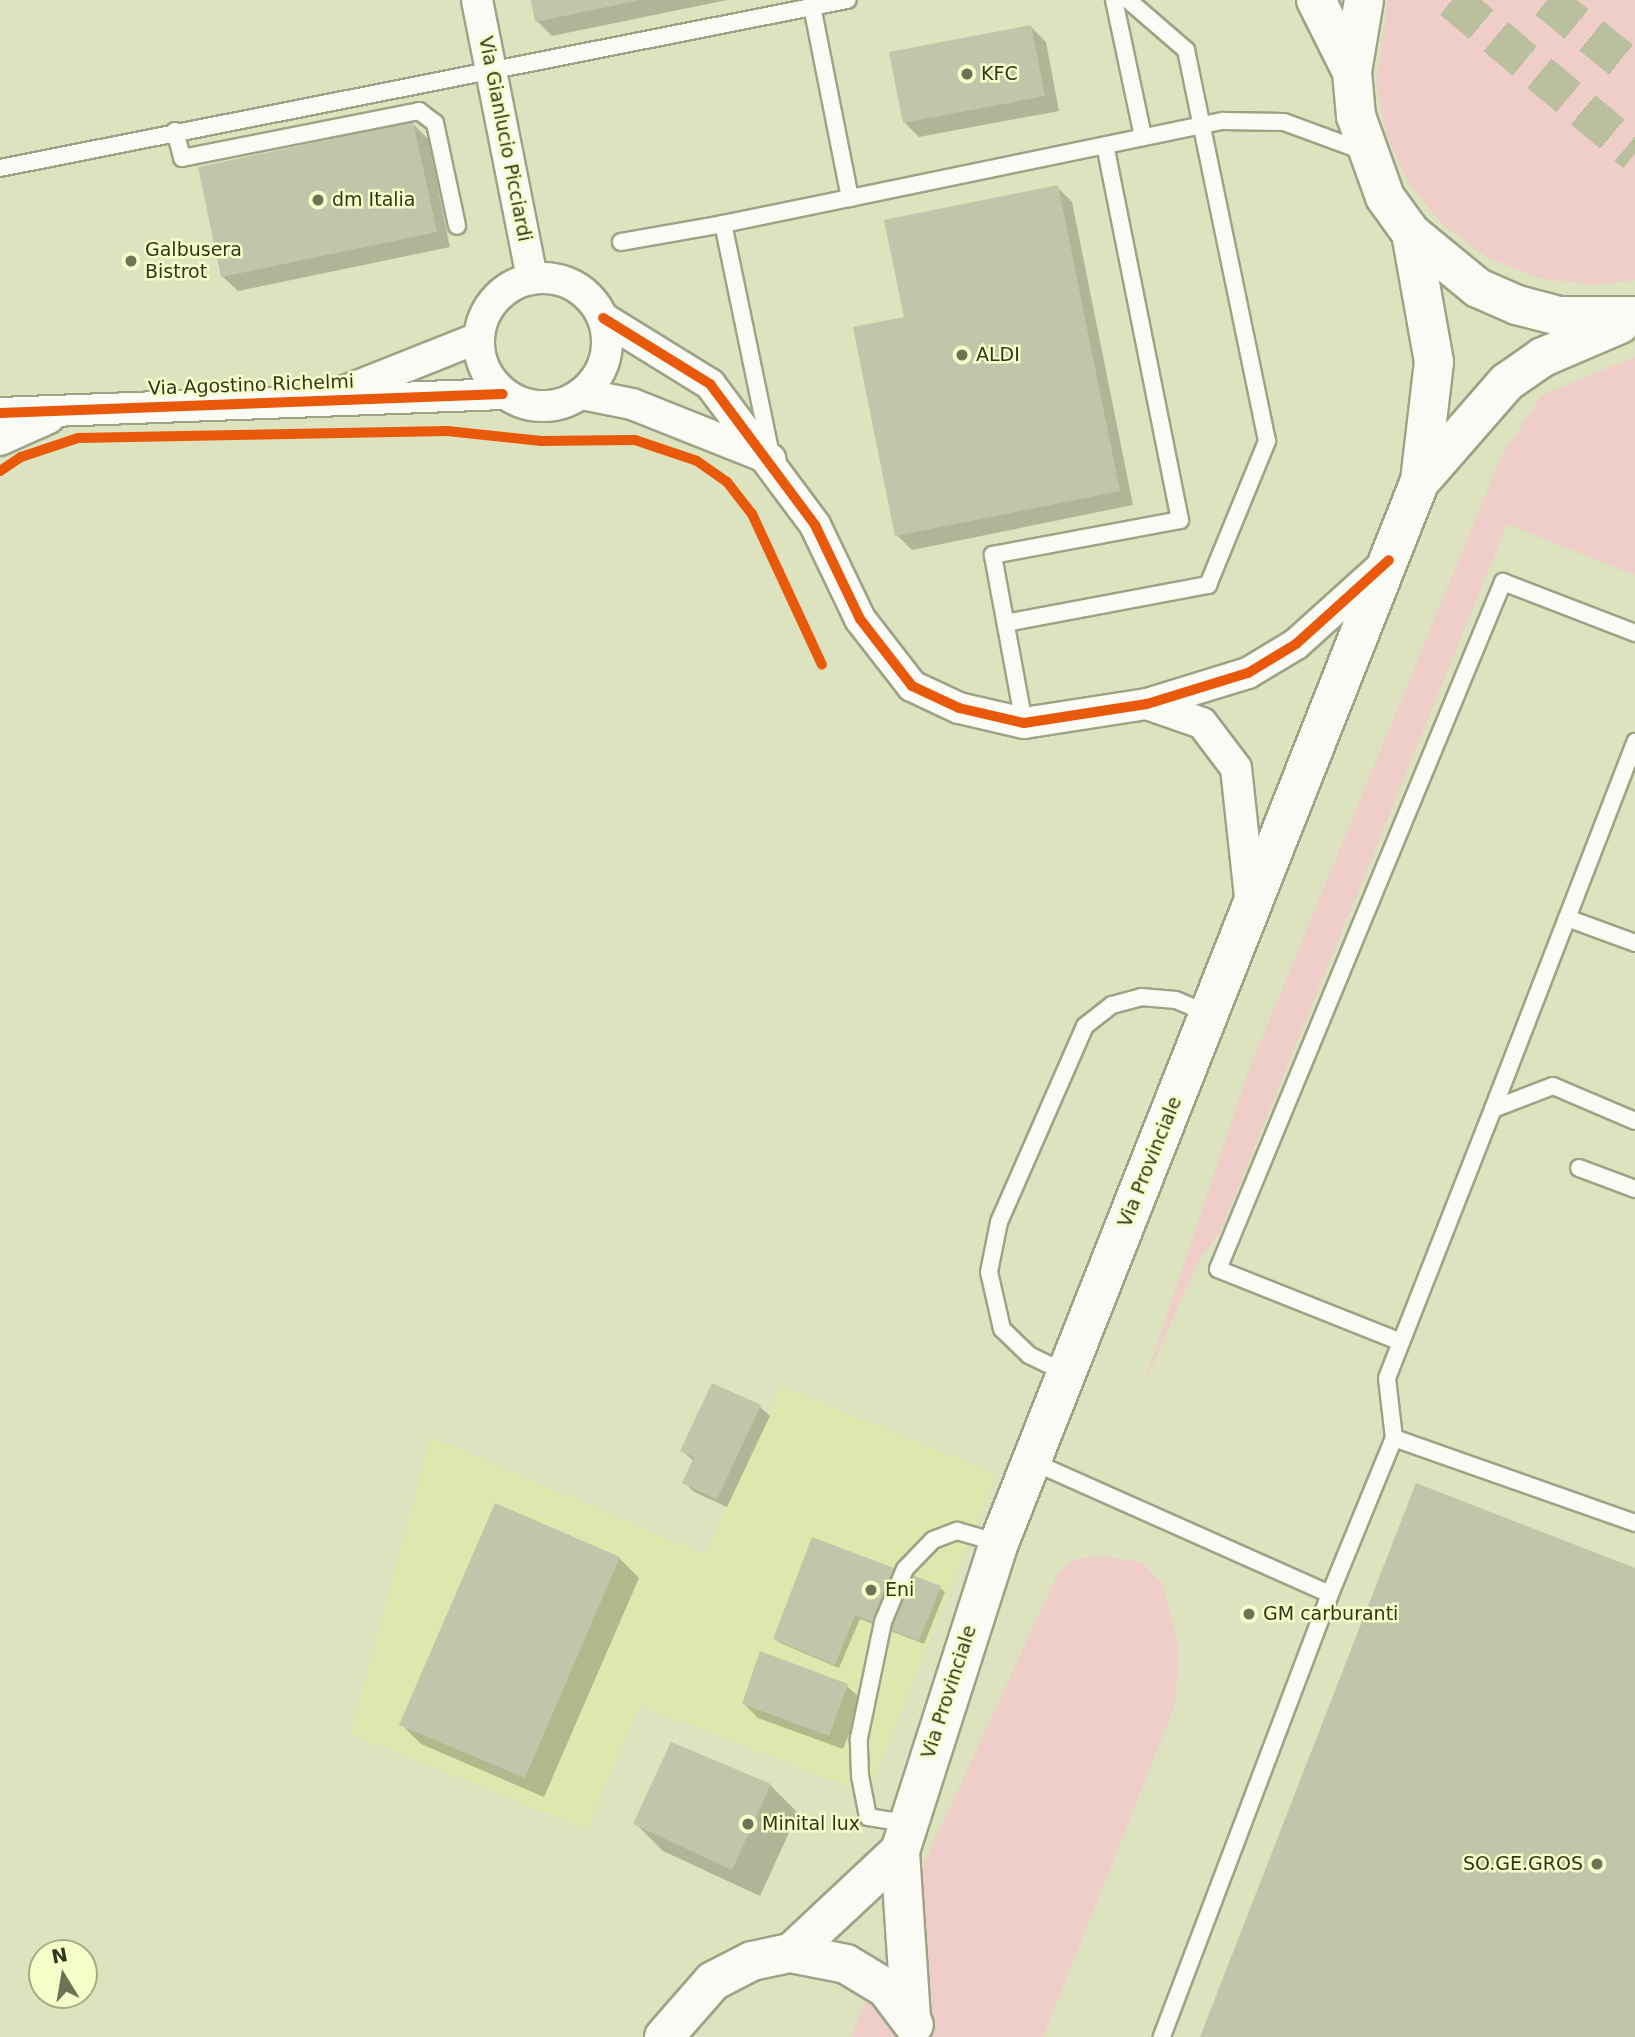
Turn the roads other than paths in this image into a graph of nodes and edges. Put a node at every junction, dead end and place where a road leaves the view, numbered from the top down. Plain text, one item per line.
1 (477, 0) edge
2 (847, 0) edge
3 (1114, 0) edge
4 (1128, 0) edge
5 (1316, 0) edge
6 (1364, 0) edge
7 (812, 6) junction
8 (1352, 72) junction
9 (492, 75) junction
10 (1201, 125) junction
11 (175, 131) junction
12 (1143, 137) junction
13 (1105, 145) junction
14 (1365, 151) junction
15 (0, 168) edge
16 (850, 198) junction
17 (723, 223) junction
18 (457, 226) dead end
19 (1411, 233) junction
20 (621, 242) dead end
21 (532, 279) junction
22 (1635, 317) edge
23 (603, 318) junction
24 (478, 338) junction
25 (503, 394) junction
26 (582, 394) junction
27 (315, 401) junction
28 (75, 408) junction
29 (0, 413) edge
30 (0, 440) edge
31 (772, 460) junction
32 (1420, 481) junction
33 (1389, 560) junction
34 (1006, 623) junction
35 (1635, 632) edge
36 (1147, 704) junction
37 (1024, 723) junction
38 (1635, 743) edge
39 (1629, 774) edge
40 (1251, 907) junction
41 (1567, 918) junction
42 (1635, 943) edge
43 (1209, 1014) junction
44 (1493, 1109) junction
45 (1635, 1121) edge
46 (1579, 1168) dead end
47 (1635, 1189) edge
48 (1401, 1342) junction
49 (1066, 1373) junction
50 (1394, 1438) junction
51 (1031, 1461) junction
52 (1635, 1523) edge
53 (999, 1543) junction
54 (1331, 1594) junction
55 (903, 1837) junction
56 (791, 1953) junction
57 (915, 2028) edge
58 (664, 2037) edge
59 (1162, 2037) edge

1 - 9 street, Via Gianlucio Picciardi
2 - 7 lane
3 - 12 lane
4 - 10 lane
5 - 8 main road
6 - 8 main road
7 - 9 lane
7 - 16 lane
8 - 14 main road
9 - 11 lane
9 - 21 street, Via Gianlucio Picciardi
10 - 12 lane
10 - 14 lane
10 - 34 lane
11 - 15 lane
11 - 18 lane
12 - 13 lane
13 - 16 lane
13 - 34 lane
14 - 19 main road
16 - 17 lane
17 - 20 lane
17 - 31 lane
19 - 22 main road
19 - 32 main road
21 - 23 street
21 - 24 street
22 - 32 main road
23 - 26 street
23 - 31 street
24 - 25 street
24 - 27 street, Via Agostino Richelmi
25 - 26 street
25 - 27 street, Via Agostino Richelmi
26 - 31 street
27 - 28 street, Via Agostino Richelmi
28 - 29 street, Via Agostino Richelmi
28 - 30 street, Via Agostino Richelmi
31 - 37 street
32 - 33 main road, Via Provinciale
33 - 36 street
33 - 40 main road, Via Provinciale
34 - 37 lane
35 - 48 lane
36 - 37 street
36 - 40 street
38 - 39 lane
39 - 41 lane
40 - 43 main road, Via Provinciale
41 - 42 lane
41 - 44 lane
43 - 49 main road, Via Provinciale
43 - 49 lane
44 - 45 lane
44 - 48 lane
46 - 47 lane
48 - 50 lane
49 - 51 main road, Via Provinciale
50 - 52 lane
50 - 54 lane
51 - 53 main road, Via Provinciale
51 - 54 lane
53 - 55 main road, Via Provinciale
53 - 55 lane
54 - 59 lane
55 - 56 main road, Via Provinciale
55 - 57 main road, Via Provinciale
56 - 57 main road, Via Provinciale
56 - 58 main road, Via Provinciale

